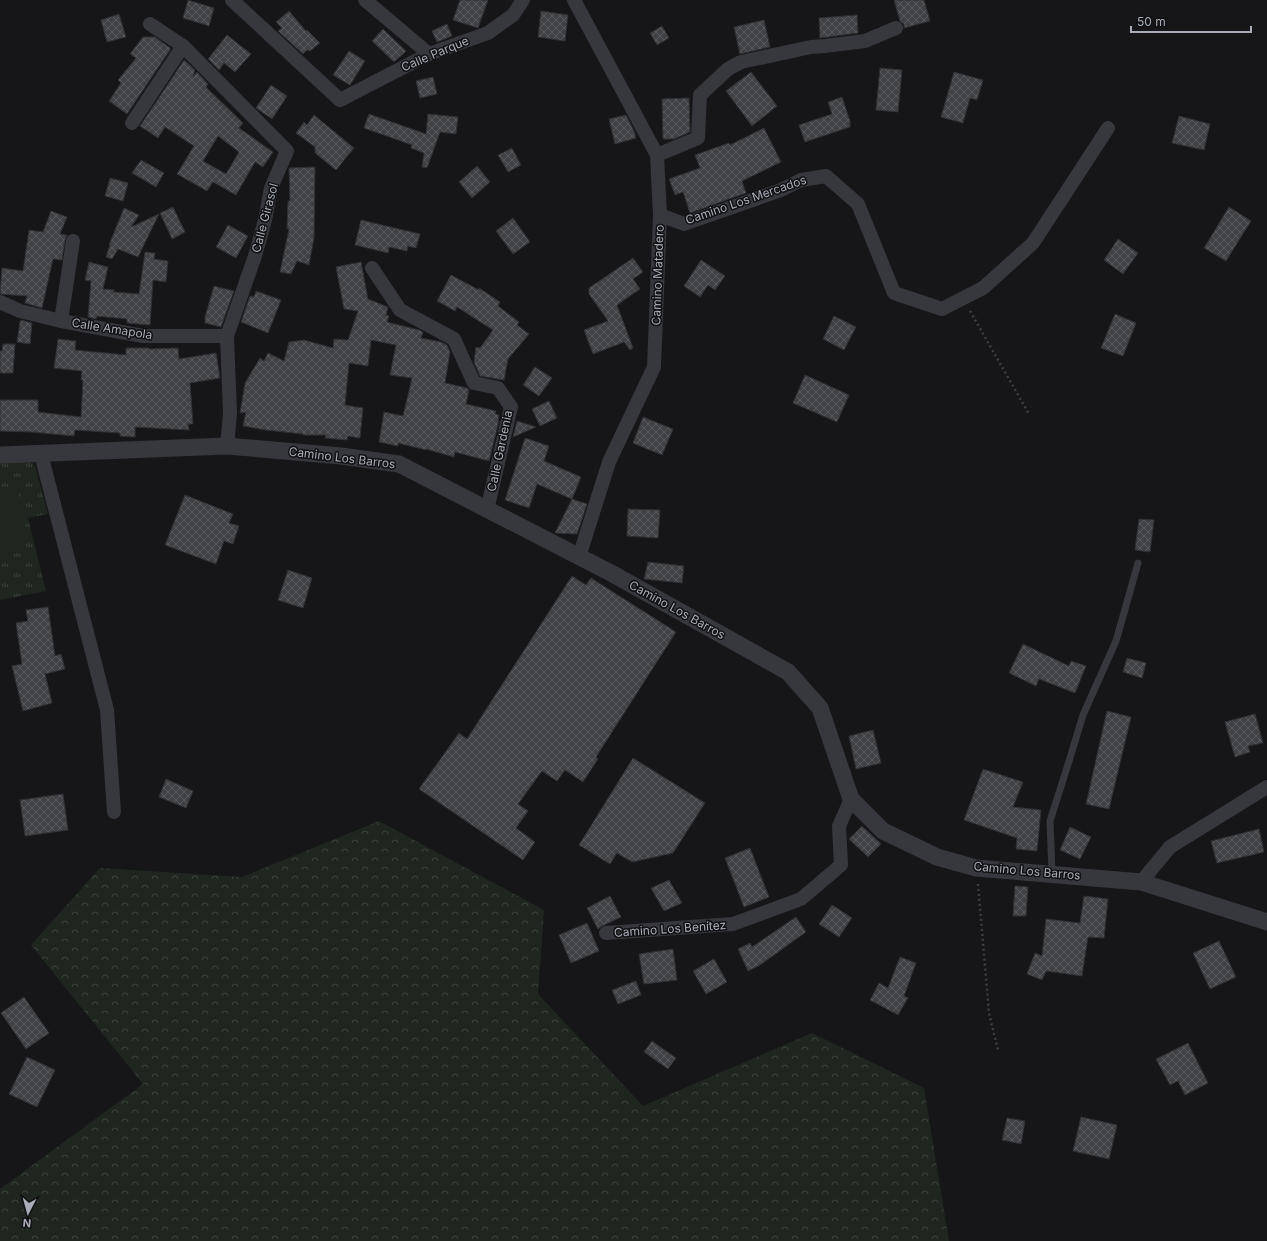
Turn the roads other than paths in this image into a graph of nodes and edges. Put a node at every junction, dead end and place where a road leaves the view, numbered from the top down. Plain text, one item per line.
1 (232, 0) edge
2 (365, 0) edge
3 (523, 0) edge
4 (574, 0) edge
5 (150, 24) dead end
6 (896, 28) dead end
7 (183, 46) junction
8 (429, 54) junction
9 (132, 123) dead end
10 (1108, 128) dead end
11 (657, 155) junction
12 (660, 215) junction
13 (73, 241) dead end
14 (372, 268) dead end
15 (0, 302) edge
16 (61, 321) junction
17 (227, 336) junction
18 (227, 446) junction
19 (41, 454) junction
20 (0, 455) edge
21 (487, 510) junction
22 (579, 557) junction
23 (1138, 563) dead end
24 (1267, 787) edge
25 (851, 799) junction
26 (114, 812) dead end
27 (1052, 874) junction
28 (1141, 882) junction
29 (1267, 922) edge
30 (606, 933) dead end

1 - 8 street, Calle Parque
2 - 8 street
3 - 8 street, Calle Parque
4 - 11 street, Camino Matadero
5 - 7 street, Calle Girasol
6 - 11 street
7 - 9 street
7 - 17 street, Calle Girasol
10 - 12 street, Camino Los Mercados
11 - 12 street, Camino Matadero
12 - 22 street, Camino Matadero
13 - 16 street
14 - 21 street, Calle Gardenia
15 - 16 street, Calle Amapola
16 - 17 street, Calle Amapola
17 - 18 street, Calle Girasol
18 - 19 street, Camino Los Barros
18 - 21 street, Camino Los Barros
19 - 20 street, Camino Los Barros
19 - 26 street
21 - 22 street, Camino Los Barros
22 - 25 street, Camino Los Barros
23 - 27 lane
24 - 28 street
25 - 27 street, Camino Los Barros
25 - 30 street, Camino Los Benítez
27 - 28 street, Camino Los Barros
28 - 29 street, Camino Los Barros

